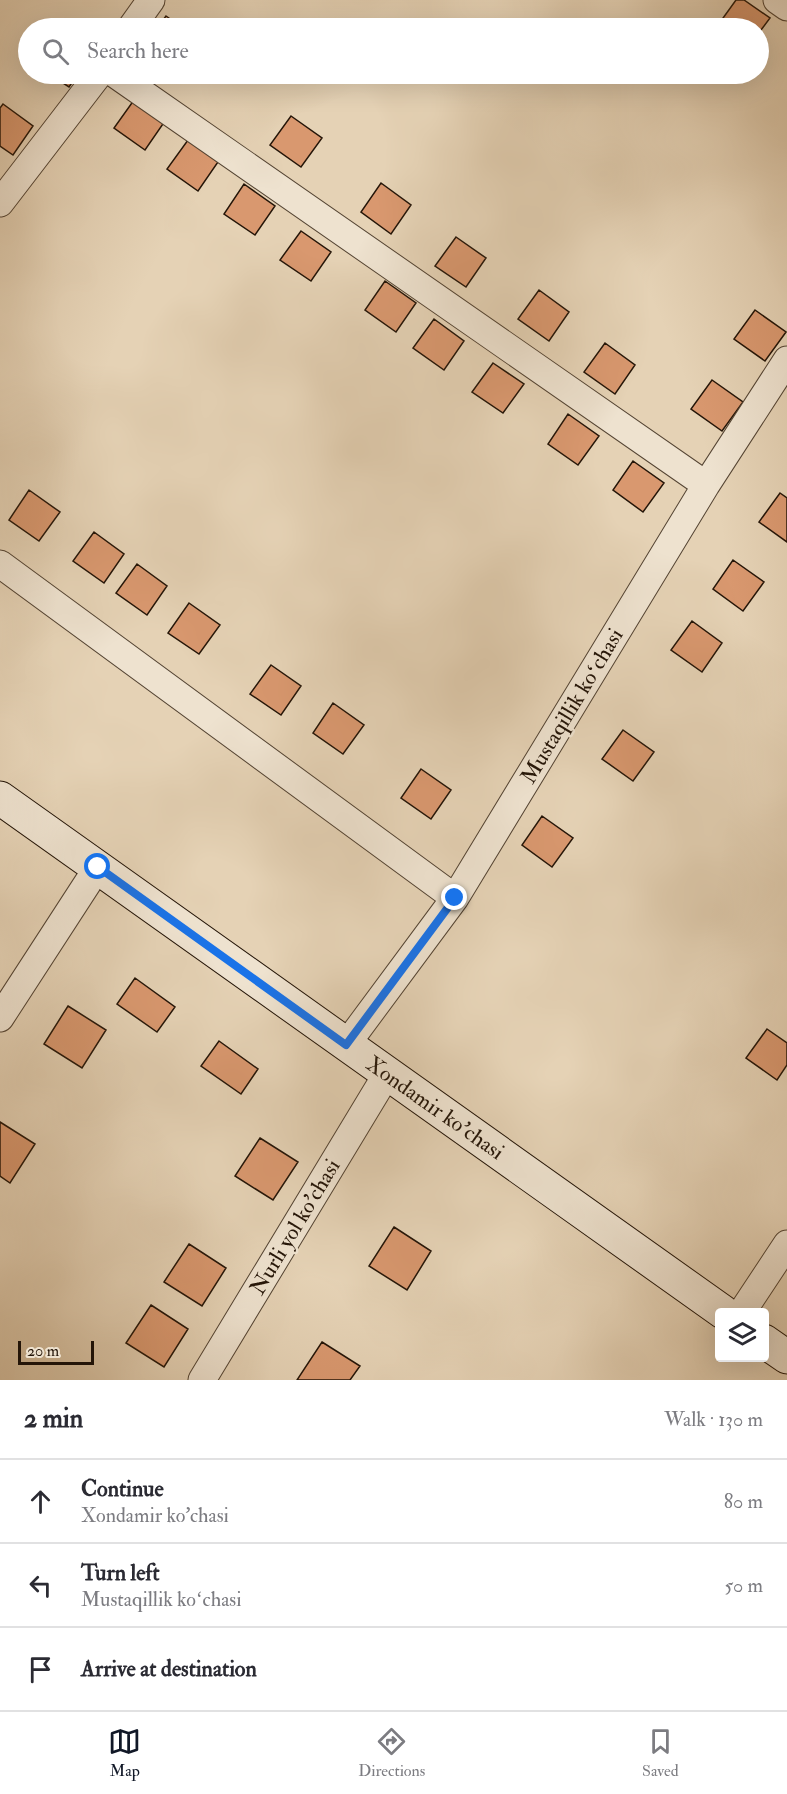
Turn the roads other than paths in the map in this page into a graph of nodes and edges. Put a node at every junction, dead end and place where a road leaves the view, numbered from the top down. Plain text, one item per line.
1 (151, 0) edge
2 (777, 0) edge
3 (787, 7) edge
4 (138, 18) edge
5 (91, 84) edge
6 (130, 84) edge
7 (0, 203) edge
8 (787, 360) edge
9 (706, 484) junction
10 (0, 564) edge
11 (0, 798) edge
12 (98, 867) junction
13 (455, 898) junction
14 (0, 1018) edge
15 (346, 1045) junction
16 (387, 1074) junction
17 (787, 1244) edge
18 (717, 1308) edge
19 (745, 1308) edge
20 (769, 1344) edge
21 (787, 1357) edge
22 (202, 1380) edge

1 - 4 street
2 - 3 street
5 - 7 street
6 - 9 street
8 - 9 street, Mustaqillik koʻchasi
9 - 13 street, Mustaqillik koʻchasi
10 - 13 street
11 - 12 main road, Xondamir ko'chasi
12 - 14 street
12 - 15 main road, Xondamir ko'chasi
13 - 15 street, Mustaqillik koʻchasi
15 - 16 main road, Xondamir ko'chasi
16 - 18 main road, Xondamir ko'chasi
16 - 22 street, Nurli yol ko'chasi
17 - 19 street
20 - 21 main road

